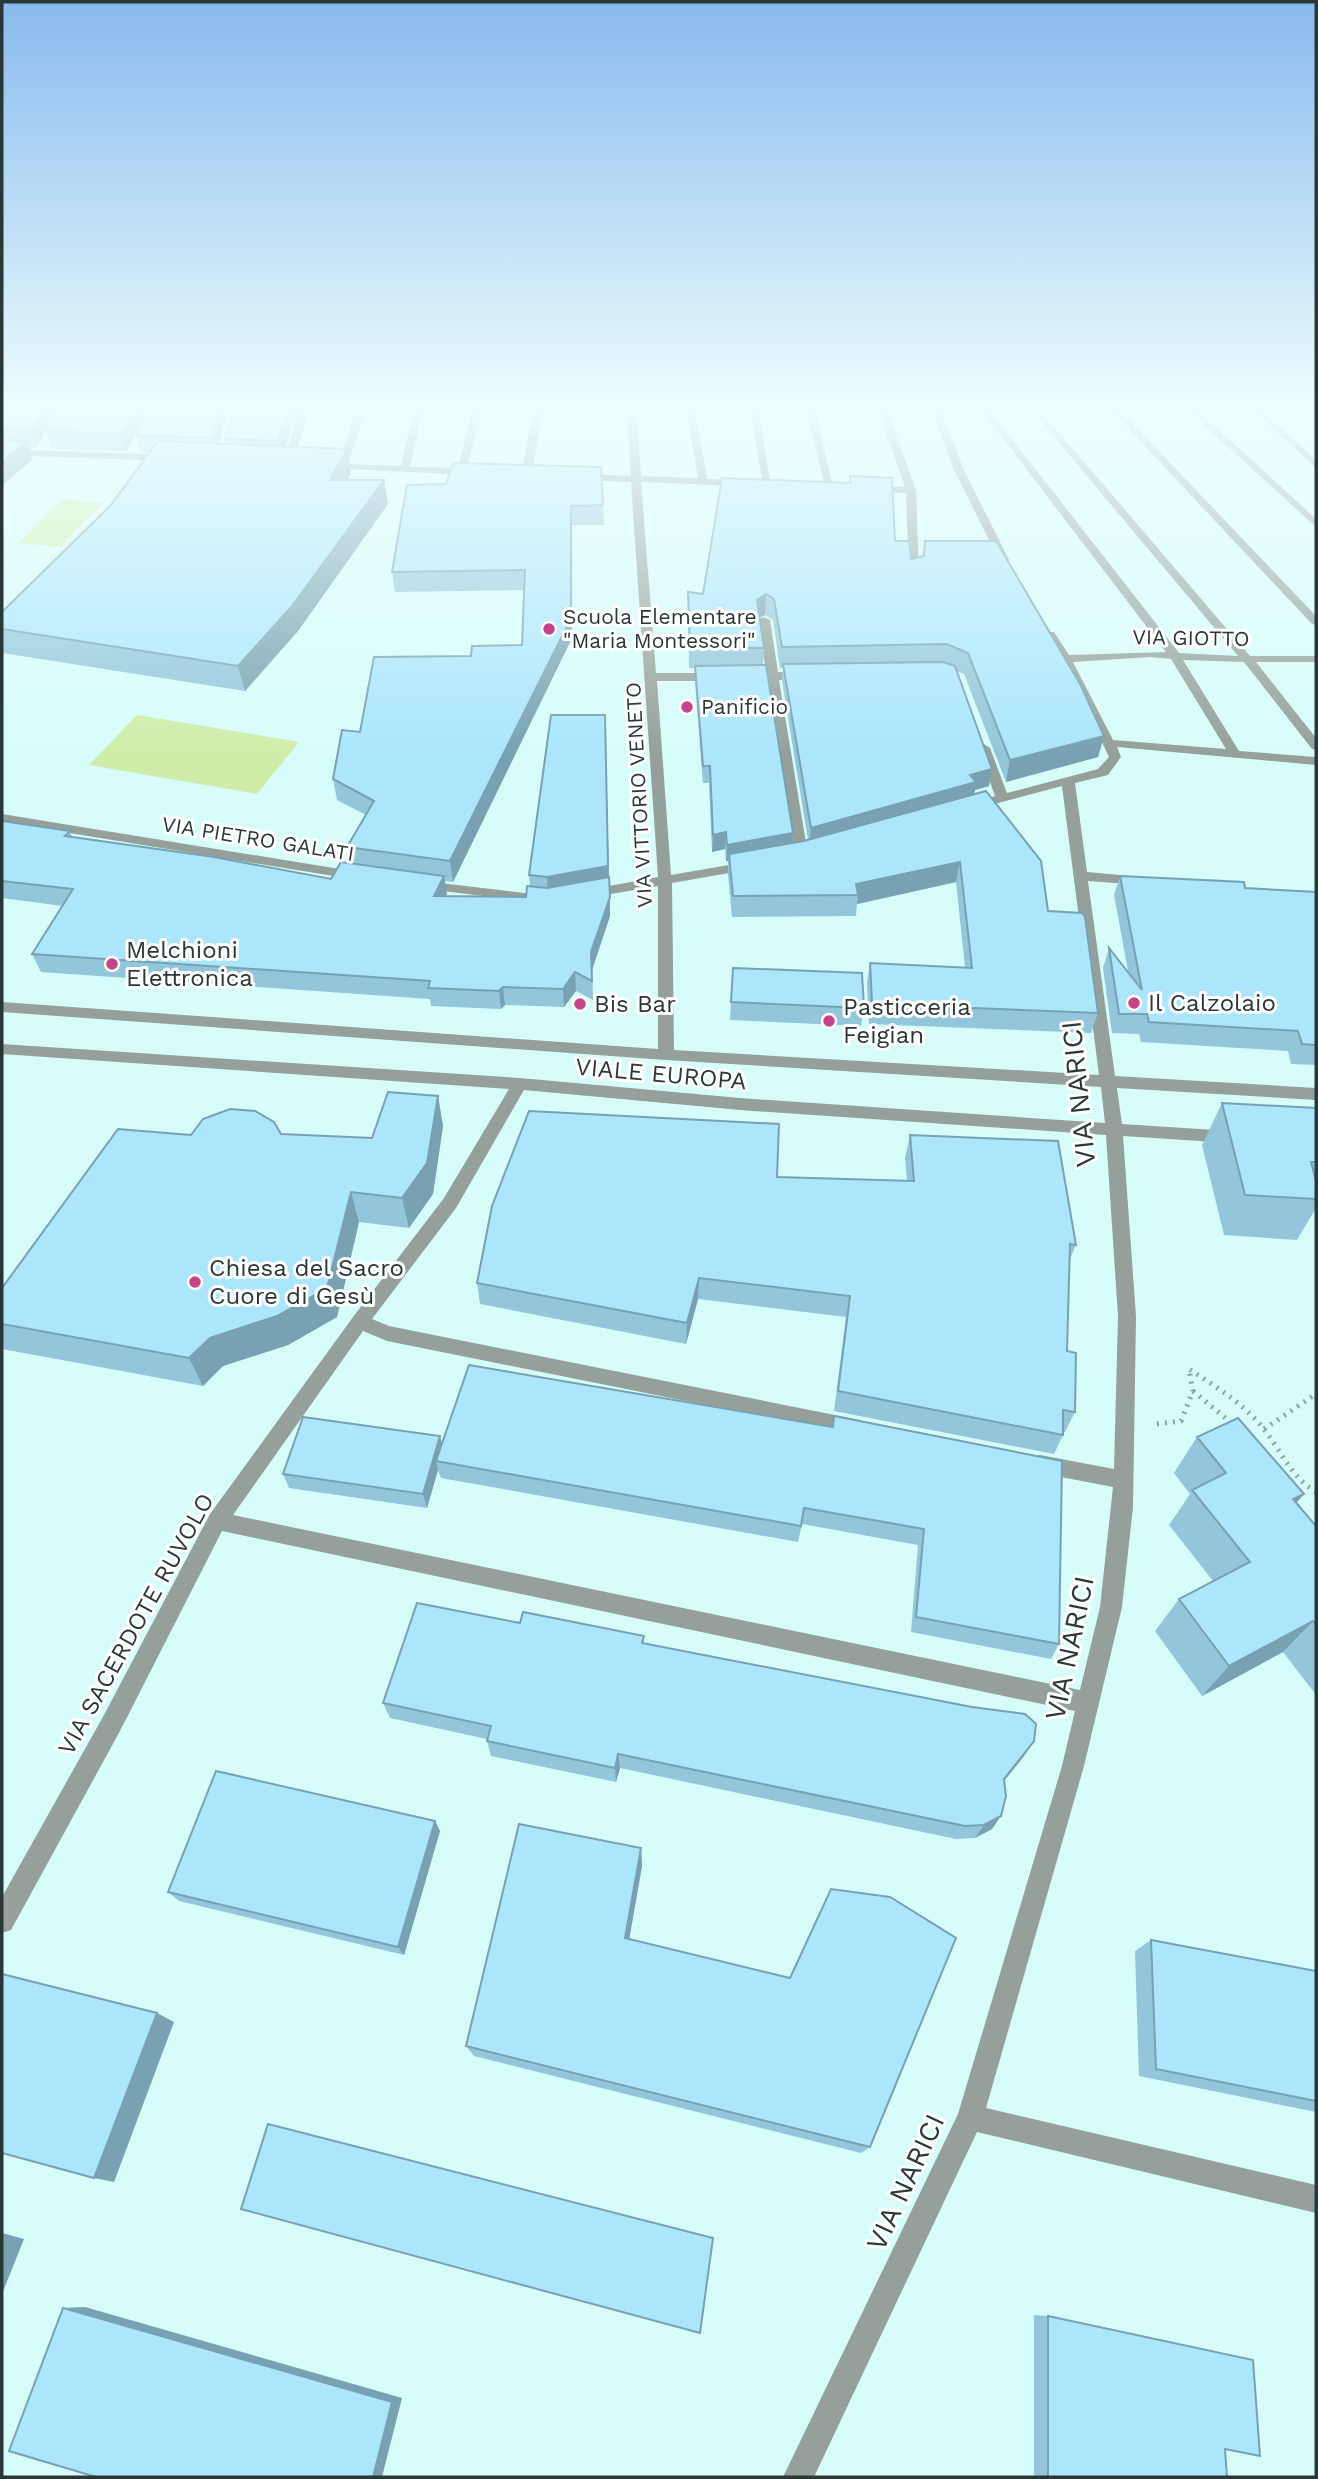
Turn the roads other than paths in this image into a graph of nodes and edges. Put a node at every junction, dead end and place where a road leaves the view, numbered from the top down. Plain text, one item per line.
1 (640, 523) edge
2 (913, 523) edge
3 (985, 523) edge
4 (1072, 523) edge
5 (1131, 523) edge
6 (1222, 523) edge
7 (914, 552) junction
8 (927, 553) edge
9 (990, 555) edge
10 (1002, 556) junction
11 (1012, 573) edge
12 (914, 575) edge
13 (764, 620) edge
14 (1316, 622) edge
15 (1045, 626) edge
16 (1175, 656) junction
17 (1065, 659) junction
18 (1247, 659) junction
19 (1316, 659) edge
20 (774, 676) junction
21 (814, 676) edge
22 (652, 677) junction
23 (981, 738) edge
24 (1109, 743) junction
25 (1316, 746) edge
26 (1235, 754) junction
27 (1316, 761) edge
28 (1068, 781) junction
29 (1002, 798) junction
30 (964, 808) edge
31 (2, 818) edge
32 (801, 855) edge
33 (764, 862) edge
34 (1082, 876) junction
35 (375, 879) edge
36 (664, 881) junction
37 (1151, 882) edge
38 (415, 884) edge
39 (2, 1007) edge
40 (2, 1049) edge
41 (666, 1055) junction
42 (1107, 1080) junction
43 (520, 1084) junction
44 (1316, 1094) edge
45 (1114, 1128) junction
46 (1249, 1138) edge
47 (359, 1322) junction
48 (878, 1432) edge
49 (1028, 1462) edge
50 (1123, 1480) junction
51 (217, 1521) junction
52 (1088, 1703) junction
53 (2, 1921) edge
54 (970, 2117) junction
55 (1316, 2199) edge
56 (798, 2477) edge

1 - 22 street, VIA VITTORIO VENETO
2 - 7 street
3 - 10 street
4 - 16 street
5 - 18 street
6 - 14 street
7 - 8 street
7 - 12 street
9 - 10 street
10 - 11 street
13 - 20 street
15 - 17 street
16 - 17 street, VIA GIOTTO
16 - 18 street, VIA GIOTTO
16 - 26 street
17 - 24 street
18 - 19 street, VIA GIOTTO
18 - 25 street
20 - 21 street
20 - 22 street
20 - 32 street
22 - 36 street, VIA VITTORIO VENETO
23 - 29 street
24 - 26 street
24 - 28 street
26 - 27 street
28 - 29 street
28 - 34 street, VIA NARICI
29 - 30 street
31 - 35 street, VIA PIETRO GALATI
33 - 36 street
34 - 37 street
34 - 42 street, VIA NARICI
36 - 38 street
36 - 41 street, VIA VITTORIO VENETO
39 - 41 street, VIALE EUROPA
40 - 43 street, VIALE EUROPA
41 - 42 street, VIALE EUROPA
42 - 44 street, VIALE EUROPA
42 - 45 street, VIA NARICI
43 - 45 street, VIALE EUROPA
43 - 47 street, VIA SACERDOTE RUVOLO
45 - 46 street, VIALE EUROPA
45 - 50 street, VIA NARICI
47 - 48 street
47 - 51 street, VIA SACERDOTE RUVOLO
49 - 50 street
50 - 52 street, VIA NARICI
51 - 52 street
51 - 53 street, VIA SACERDOTE RUVOLO
52 - 54 street, VIA NARICI
54 - 55 street
54 - 56 street, VIA NARICI

